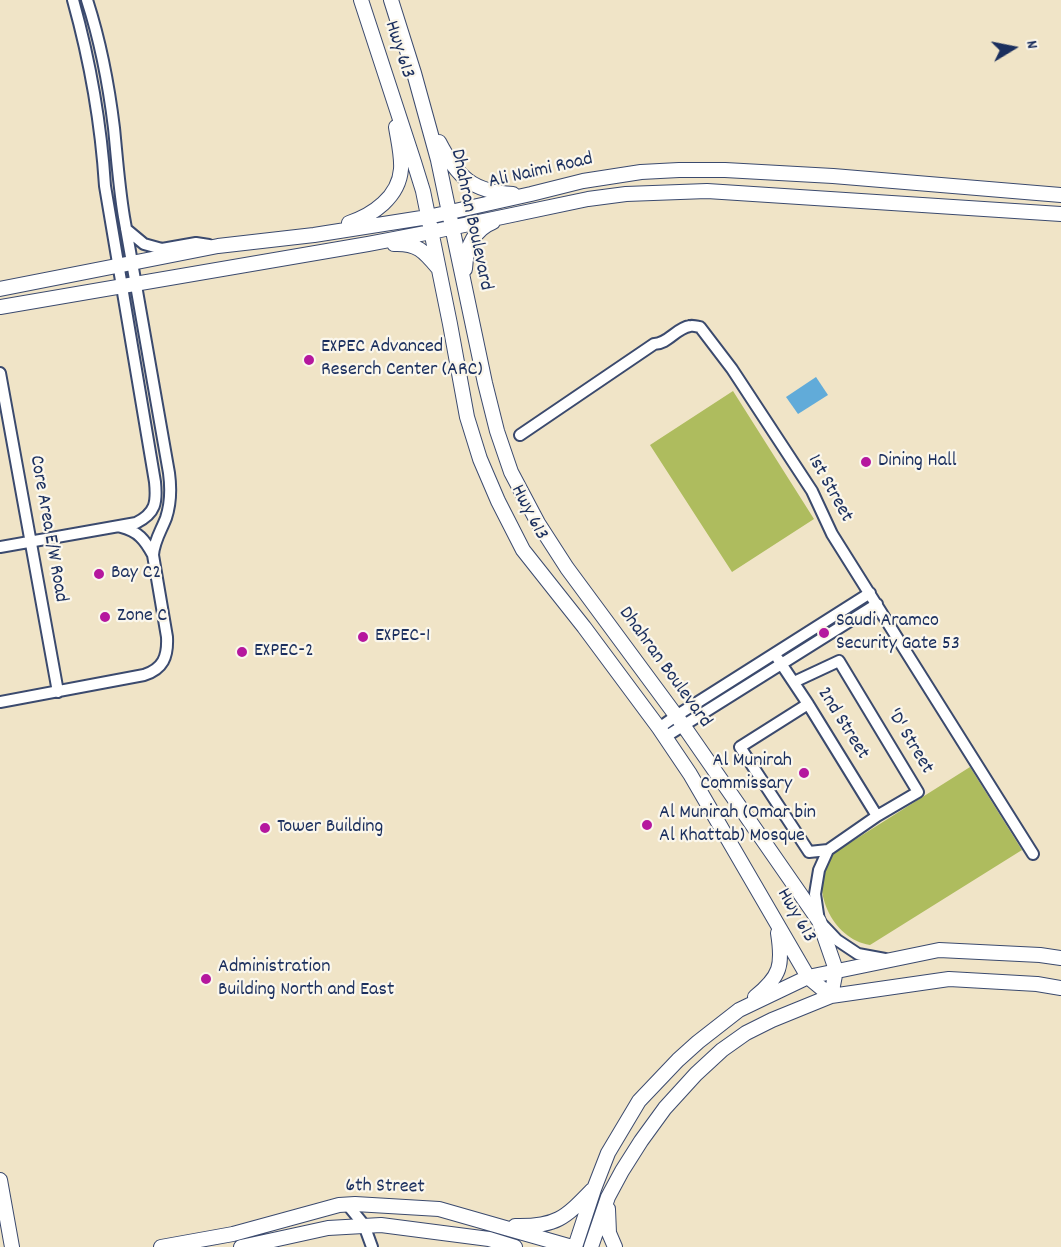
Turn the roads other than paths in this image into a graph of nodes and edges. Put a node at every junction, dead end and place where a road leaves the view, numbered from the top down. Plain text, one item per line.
1 (74, 0) edge
2 (87, 0) edge
3 (361, 0) edge
4 (391, 0) edge
5 (392, 95) junction
6 (427, 116) junction
7 (531, 194) junction
8 (1061, 195) edge
9 (450, 212) junction
10 (1061, 214) edge
11 (508, 215) junction
12 (428, 216) junction
13 (453, 227) junction
14 (126, 229) junction
15 (431, 232) junction
16 (314, 235) junction
17 (368, 244) junction
18 (218, 246) junction
19 (125, 264) junction
20 (439, 268) junction
21 (129, 285) junction
22 (464, 286) junction
23 (0, 289) edge
24 (0, 307) edge
25 (0, 373) edge
26 (520, 435) dead end
27 (114, 526) junction
28 (31, 542) junction
29 (0, 547) edge
30 (153, 555) junction
31 (870, 593) junction
32 (877, 604) junction
33 (774, 653) junction
34 (782, 664) junction
35 (794, 682) junction
36 (58, 692) junction
37 (0, 702) edge
38 (808, 704) junction
39 (679, 721) junction
40 (662, 732) junction
41 (877, 816) junction
42 (828, 850) junction
43 (1033, 854) dead end
44 (819, 921) junction
45 (777, 925) junction
46 (1061, 958) edge
47 (888, 960) junction
48 (837, 970) junction
49 (807, 977) junction
50 (1037, 984) junction
51 (1061, 984) edge
52 (1061, 988) edge
53 (831, 996) junction
54 (740, 1010) junction
55 (0, 1180) edge
56 (594, 1189) junction
57 (608, 1197) junction
58 (347, 1204) junction
59 (364, 1225) junction
60 (493, 1225) junction
61 (12, 1247) edge
62 (161, 1247) edge
63 (241, 1247) edge
64 (372, 1247) edge
65 (515, 1247) edge
66 (573, 1247) edge
67 (591, 1247) edge
68 (615, 1247) edge

1 - 19 street
2 - 14 street
3 - 5 main road, Hwy 613
4 - 6 main road, Dhahran Boulevard
5 - 12 main road, Hwy 613
5 - 16 main road
6 - 7 main road
6 - 9 main road, Dhahran Boulevard
7 - 8 main road, Ali Naimi Road
7 - 9 main road, Ali Naimi Road
9 - 12 main road, Ali Naimi Road
9 - 13 main road, Dhahran Boulevard
10 - 11 main road, Ali Naimi Road
11 - 13 main road, Ali Naimi Road
11 - 22 main road
12 - 15 main road, Hwy 613
12 - 16 main road, Ali Naimi Road
13 - 15 main road, Ali Naimi Road
13 - 22 main road, Dhahran Boulevard
14 - 18 street
14 - 19 street
15 - 17 main road, Ali Naimi Road
15 - 20 main road, Hwy 613
16 - 18 main road, Ali Naimi Road
17 - 20 main road
17 - 21 main road, Ali Naimi Road
18 - 19 main road, Ali Naimi Road
19 - 21 street
19 - 23 main road, Ali Naimi Road
20 - 40 main road, Hwy 613
21 - 24 main road, Ali Naimi Road
21 - 27 street
21 - 30 street
22 - 39 main road, Dhahran Boulevard
25 - 28 street, Core Area E/W Road
26 - 31 street, 1st Street
27 - 28 street
27 - 30 street
28 - 29 street
28 - 36 street, Core Area E/W Road
30 - 36 street
31 - 32 street, 1st Street
31 - 33 street
32 - 34 street
32 - 43 street, 1st Street
33 - 34 street, 2nd Street
33 - 39 street
34 - 35 street, 2nd Street
34 - 39 street
35 - 38 street, 2nd Street
35 - 41 street, 'D' Street
36 - 37 street
38 - 41 street, 2nd Street
38 - 42 street
39 - 40 street
39 - 44 main road, Dhahran Boulevard
40 - 45 main road, Hwy 613
41 - 42 street, 'D' Street
42 - 44 street
44 - 47 street
44 - 48 main road, Dhahran Boulevard
45 - 49 main road, Hwy 613
45 - 54 main road
46 - 47 main road
47 - 48 main road
48 - 49 main road
48 - 53 main road
49 - 53 main road, Hwy 613
49 - 54 main road
50 - 51 main road
50 - 52 main road
50 - 53 main road
53 - 57 main road
54 - 56 main road
55 - 61 main road
56 - 60 main road
56 - 66 main road
57 - 67 main road
57 - 68 main road
58 - 59 street
58 - 60 main road, 6th Street
58 - 62 main road, 6th Street
59 - 63 main road, 6th Street
59 - 64 street
59 - 65 main road, 6th Street
60 - 66 main road, 6th Street

